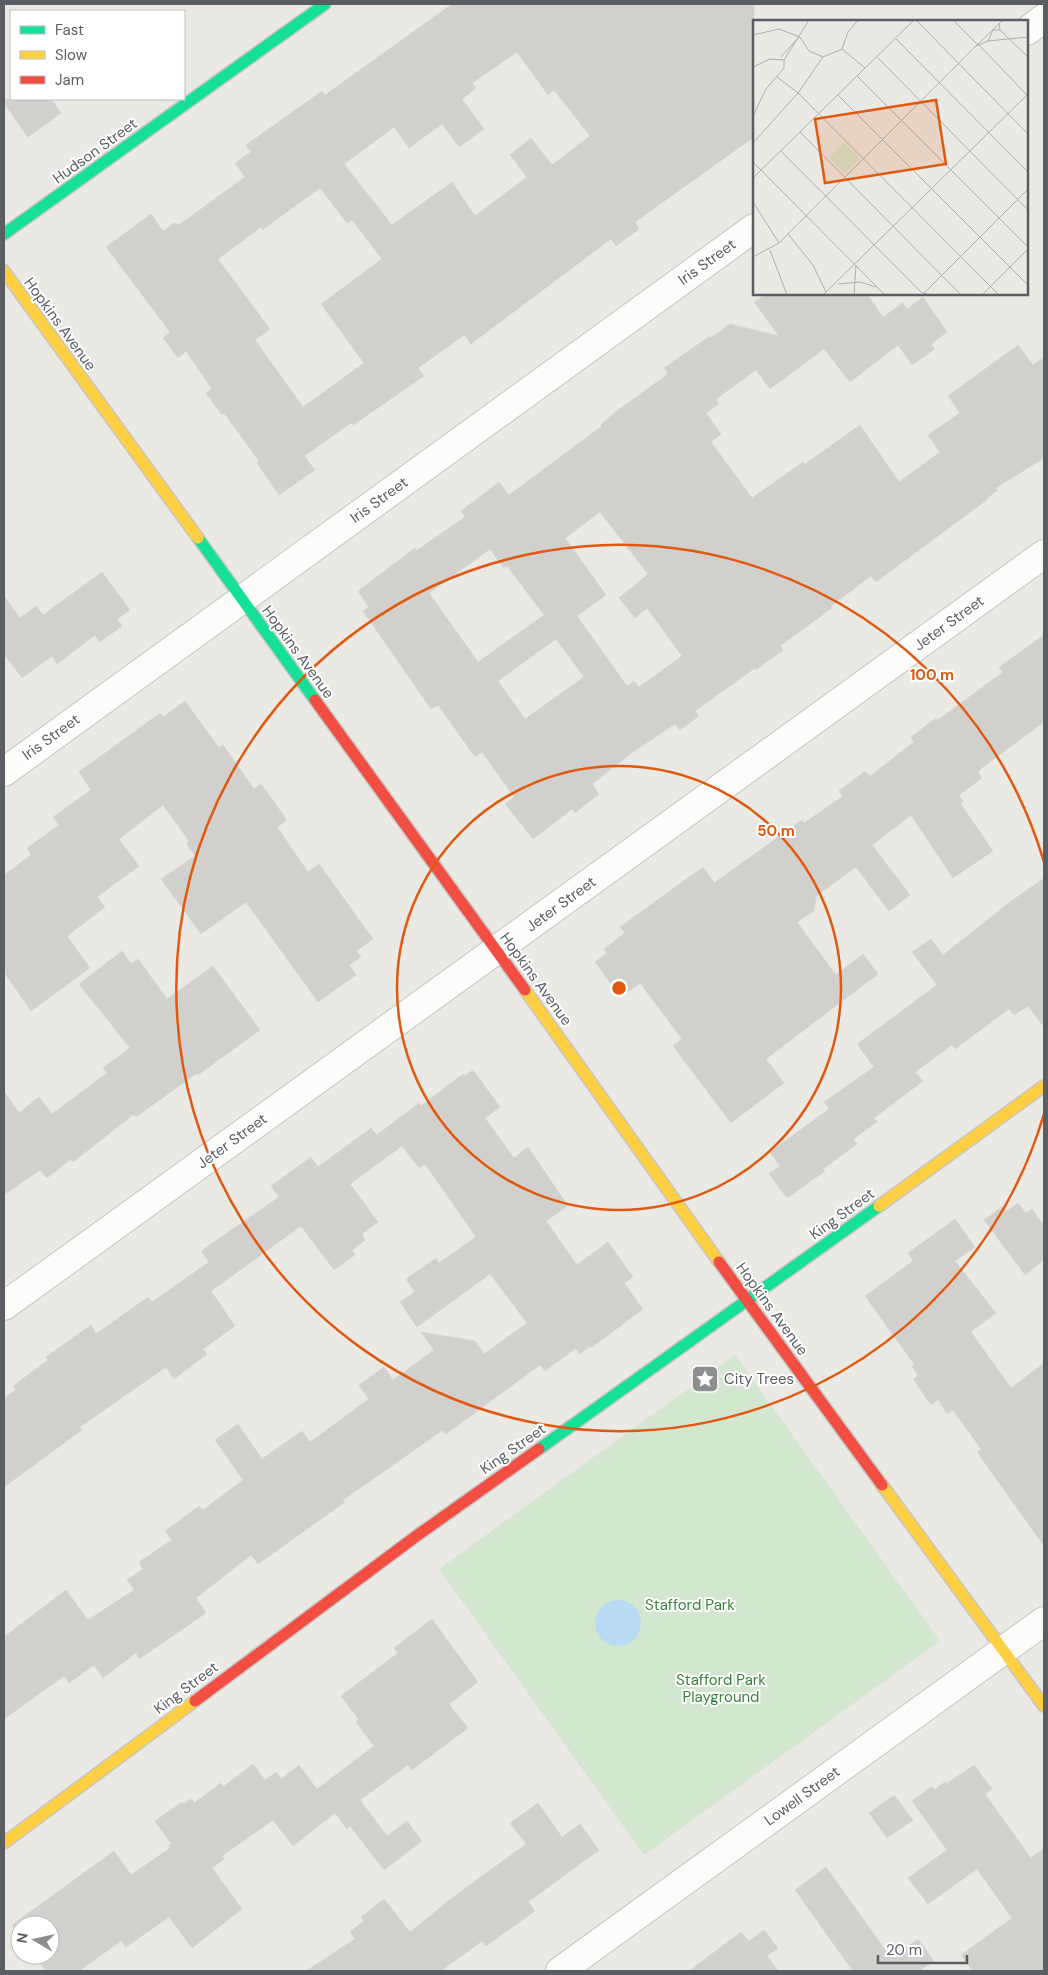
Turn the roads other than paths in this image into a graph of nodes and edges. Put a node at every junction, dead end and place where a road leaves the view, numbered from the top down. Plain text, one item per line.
1 (325, 4) edge
2 (1044, 18) edge
3 (1028, 30) edge
4 (753, 229) edge
5 (4, 234) edge
6 (4, 270) edge
7 (1044, 554) edge
8 (241, 599) junction
9 (4, 772) edge
10 (497, 950) junction
11 (1044, 1086) edge
12 (747, 1301) junction
13 (4, 1306) edge
14 (1044, 1621) edge
15 (1004, 1650) junction
16 (1044, 1706) edge
17 (4, 1843) edge
18 (560, 1971) edge

1 - 5 street, Hudson Street
2 - 3 street
4 - 8 street, Iris Street
6 - 8 street, Hopkins Avenue
7 - 10 street, Jeter Street
8 - 9 street, Iris Street
8 - 10 street, Hopkins Avenue
10 - 12 street, Hopkins Avenue
10 - 13 street, Jeter Street
11 - 12 street, King Street
12 - 15 street, Hopkins Avenue
12 - 17 street, King Street
14 - 15 street, Lowell Street
15 - 16 street, Hopkins Avenue
15 - 18 street, Lowell Street

